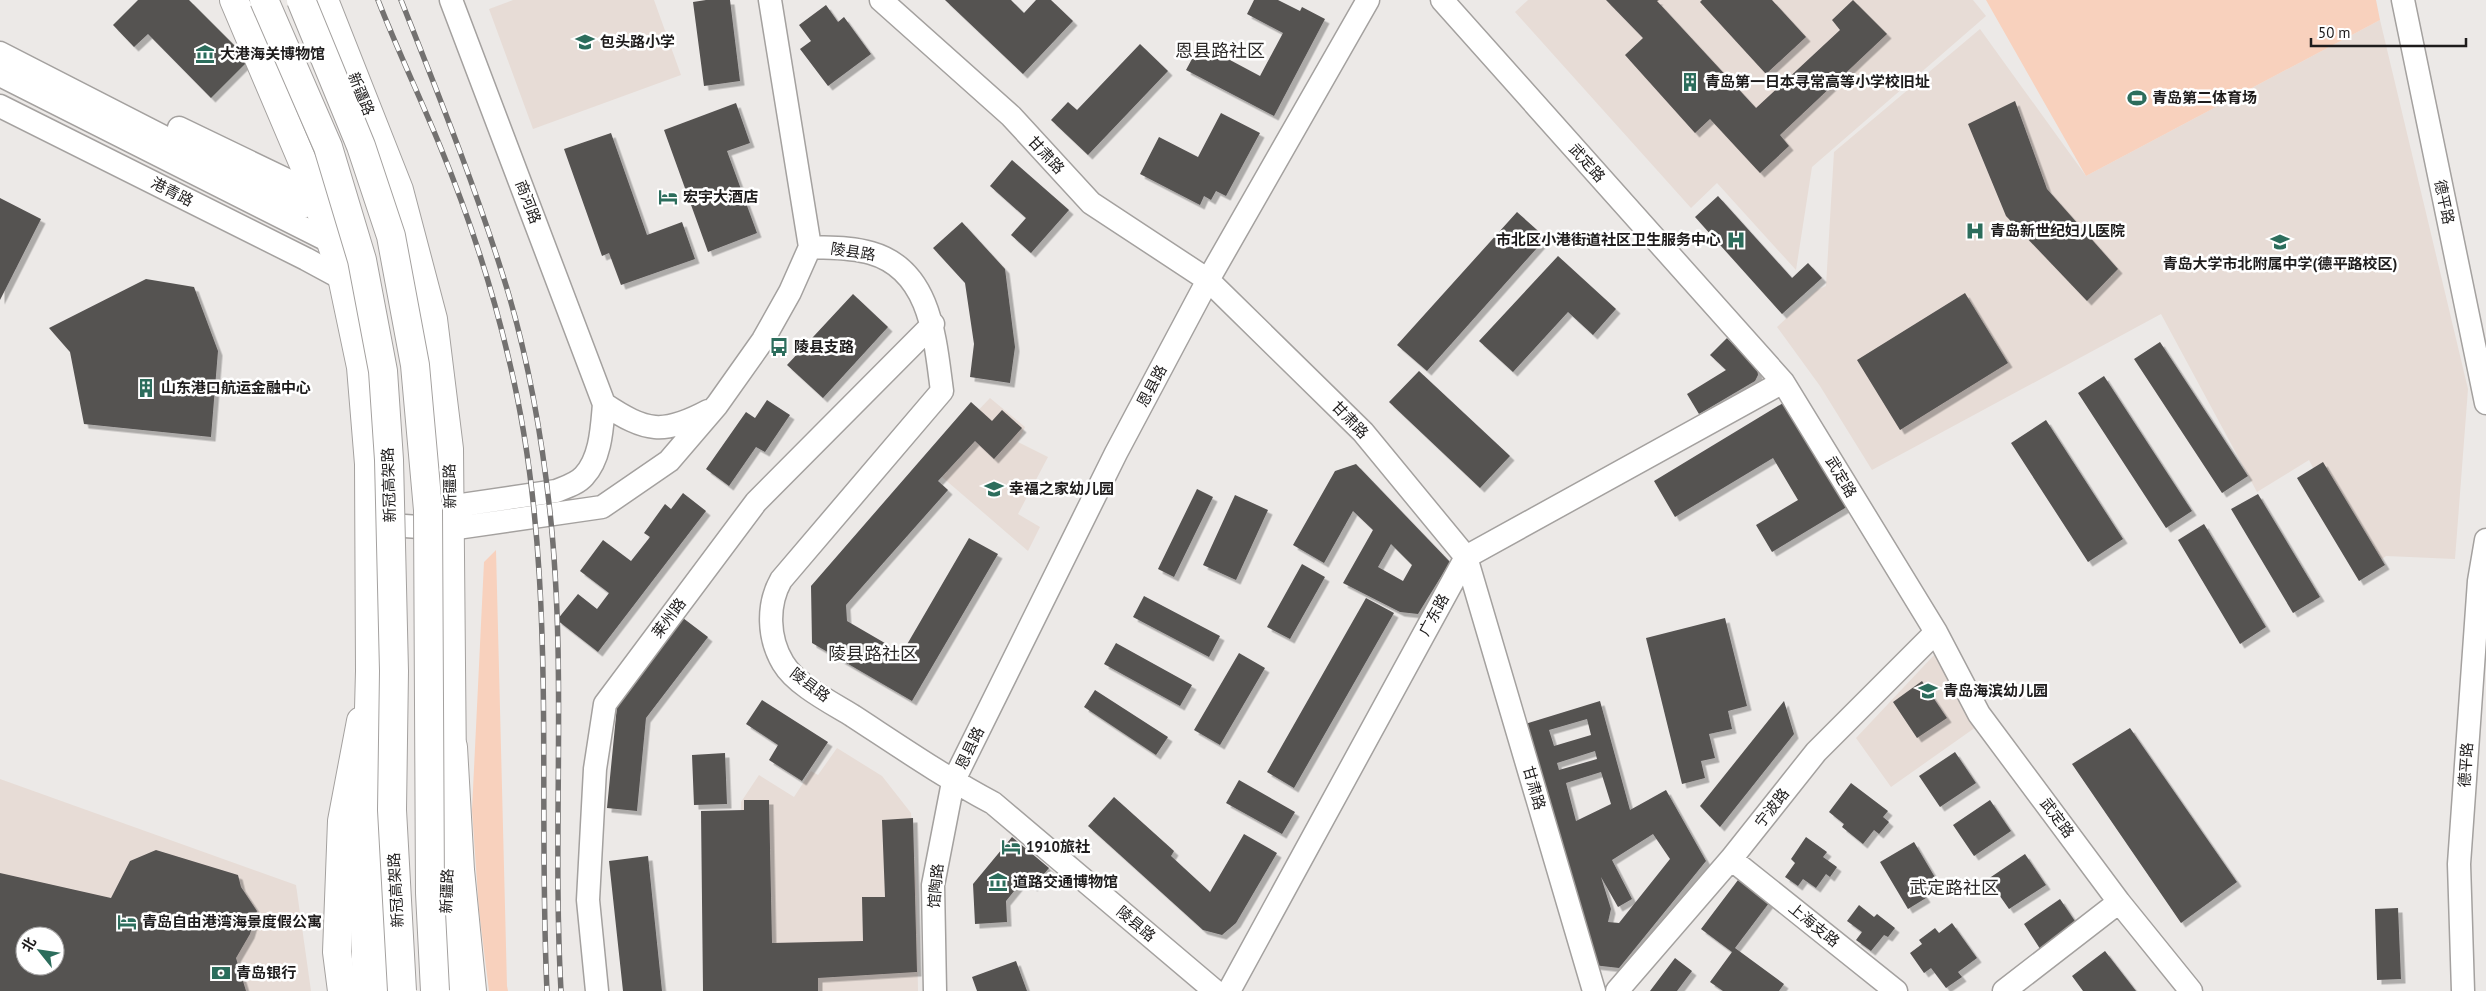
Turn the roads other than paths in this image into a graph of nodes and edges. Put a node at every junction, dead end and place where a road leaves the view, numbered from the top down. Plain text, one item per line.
1 (234, 0) edge
2 (264, 0) edge
3 (301, 0) edge
4 (324, 0) edge
5 (451, 0) edge
6 (770, 0) edge
7 (881, 0) edge
8 (1368, 0) edge
9 (1442, 0) edge
10 (2403, 0) edge
11 (0, 43) edge
12 (0, 53) edge
13 (0, 75) edge
14 (0, 106) edge
15 (316, 198) junction
16 (331, 242) junction
17 (810, 247) junction
18 (343, 280) junction
19 (1208, 280) junction
20 (933, 324) junction
21 (1783, 382) junction
22 (2486, 403) edge
23 (604, 404) junction
24 (717, 406) junction
25 (450, 518) junction
26 (370, 523) junction
27 (2486, 540) edge
28 (1466, 557) junction
29 (1936, 632) junction
30 (370, 671) junction
31 (453, 747) junction
32 (953, 782) junction
33 (1731, 859) junction
34 (2120, 902) junction
35 (342, 991) edge
36 (367, 991) edge
37 (388, 991) edge
38 (402, 991) edge
39 (435, 991) edge
40 (454, 991) edge
41 (472, 991) edge
42 (597, 991) edge
43 (935, 991) edge
44 (1216, 991) edge
45 (1229, 991) edge
46 (1594, 991) edge
47 (1617, 991) edge
48 (1896, 991) edge
49 (2004, 991) edge
50 (2190, 991) edge
51 (2463, 991) edge

1 - 15 main road
2 - 38 main road, 新冠高架路, bridge
3 - 39 main road, bridge
4 - 25 main road, 新疆路
5 - 23 street, 商河路
6 - 17 street
7 - 19 street, 甘肃路
8 - 19 street, 恩县路
9 - 21 street, 武定路
10 - 22 street, 德平路
11 - 15 street
12 - 15 street
13 - 16 street
14 - 18 street, 港青路
15 - 16 main road
16 - 18 main road
17 - 20 street, 陵县路
17 - 24 street
18 - 26 main road
19 - 28 street, 甘肃路
19 - 32 street, 恩县路
20 - 32 street, 陵县路
20 - 42 street, 莱州路
21 - 28 street
21 - 29 street, 武定路
23 - 24 street
23 - 25 street
24 - 25 street
25 - 26 street
25 - 31 main road, 新疆路
26 - 30 main road
27 - 51 street, 德平路
28 - 45 street, 广东路
28 - 46 street, 甘肃路
29 - 33 street, 宁波路
29 - 34 street, 武定路
30 - 35 main road
30 - 36 main road
30 - 37 main road
31 - 40 main road, 新疆路
31 - 41 main road
32 - 43 street, 馆陶路
32 - 44 street, 陵县路
33 - 47 street, 宁波路
33 - 48 street, 上海支路
34 - 49 street
34 - 50 street, 武定路

